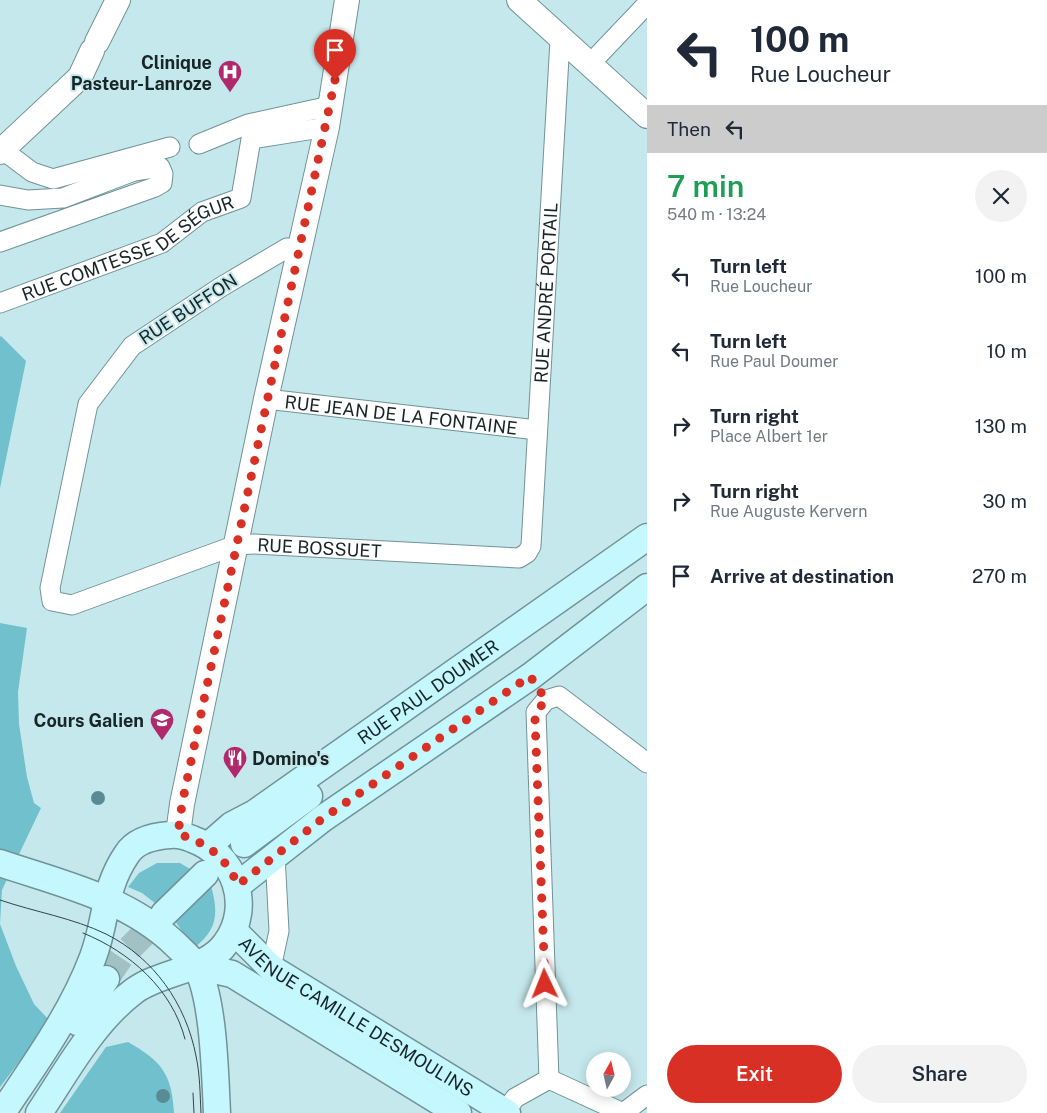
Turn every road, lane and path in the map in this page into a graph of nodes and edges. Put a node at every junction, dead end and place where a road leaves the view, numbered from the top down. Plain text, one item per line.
1 (118, 0) edge
2 (347, 0) edge
3 (519, 0) edge
4 (647, 4) edge
5 (560, 40) junction
6 (589, 65) junction
7 (329, 116) junction
8 (647, 116) edge
9 (200, 144) dead end
10 (170, 147) dead end
11 (1, 151) edge
12 (0, 195) edge
13 (0, 242) edge
14 (300, 250) junction
15 (0, 303) edge
16 (266, 399) junction
17 (537, 430) junction
18 (647, 536) edge
19 (236, 545) junction
20 (531, 546) joint
21 (647, 557) edge
22 (647, 580) edge
23 (647, 587) edge
24 (52, 600) joint
25 (530, 676) junction
26 (546, 700) junction
27 (403, 718) junction
28 (647, 764) edge
29 (178, 834) junction
30 (208, 846) junction
31 (256, 850) junction
32 (0, 863) edge
33 (205, 880) dead end
34 (238, 885) junction
35 (106, 899) junction
36 (167, 917) tunnel mouth
37 (234, 931) junction
38 (196, 966) junction
39 (271, 968) junction
40 (549, 1079) junction
41 (647, 1095) edge
42 (506, 1112) edge
43 (2, 1113) edge
44 (16, 1113) edge
45 (26, 1113) edge
46 (39, 1113) edge
47 (217, 1113) edge
48 (458, 1113) edge

1 - 11 street
2 - 7 street
3 - 5 street
4 - 6 street
5 - 6 street
5 - 17 street, RUE ANDRÉ PORTAIL
6 - 8 street
7 - 9 street
7 - 14 street
7 - 15 street, RUE COMTESSE DE SÉGUR
10 - 11 street
12 - 13 street
14 - 16 street
14 - 24 street, RUE BUFFON
16 - 17 street, RUE JEAN DE LA FONTAINE
16 - 19 street
17 - 20 street, RUE ANDRÉ PORTAIL
18 - 27 main road, RUE PAUL DOUMER
19 - 20 street, RUE BOSSUET
19 - 24 street, RUE BOSSUET
19 - 29 street
21 - 27 main road
22 - 31 main road
23 - 25 main road
25 - 26 street
25 - 31 main road
26 - 28 street
26 - 40 street
27 - 30 main road, RUE PAUL DOUMER
27 - 31 main road
29 - 30 main road
29 - 35 main road
30 - 34 main road
31 - 34 main road
31 - 39 street
32 - 35 main road
33 - 36 main road
34 - 37 main road
35 - 38 main road
35 - 43 main road
37 - 38 main road
37 - 39 main road, AVENUE CAMILLE DESMOULINS
38 - 46 main road
38 - 47 main road
38 - 48 main road, AVENUE CAMILLE DESMOULINS
39 - 42 main road, AVENUE CAMILLE DESMOULINS
40 - 41 street
40 - 42 street
44 - 45 main road

